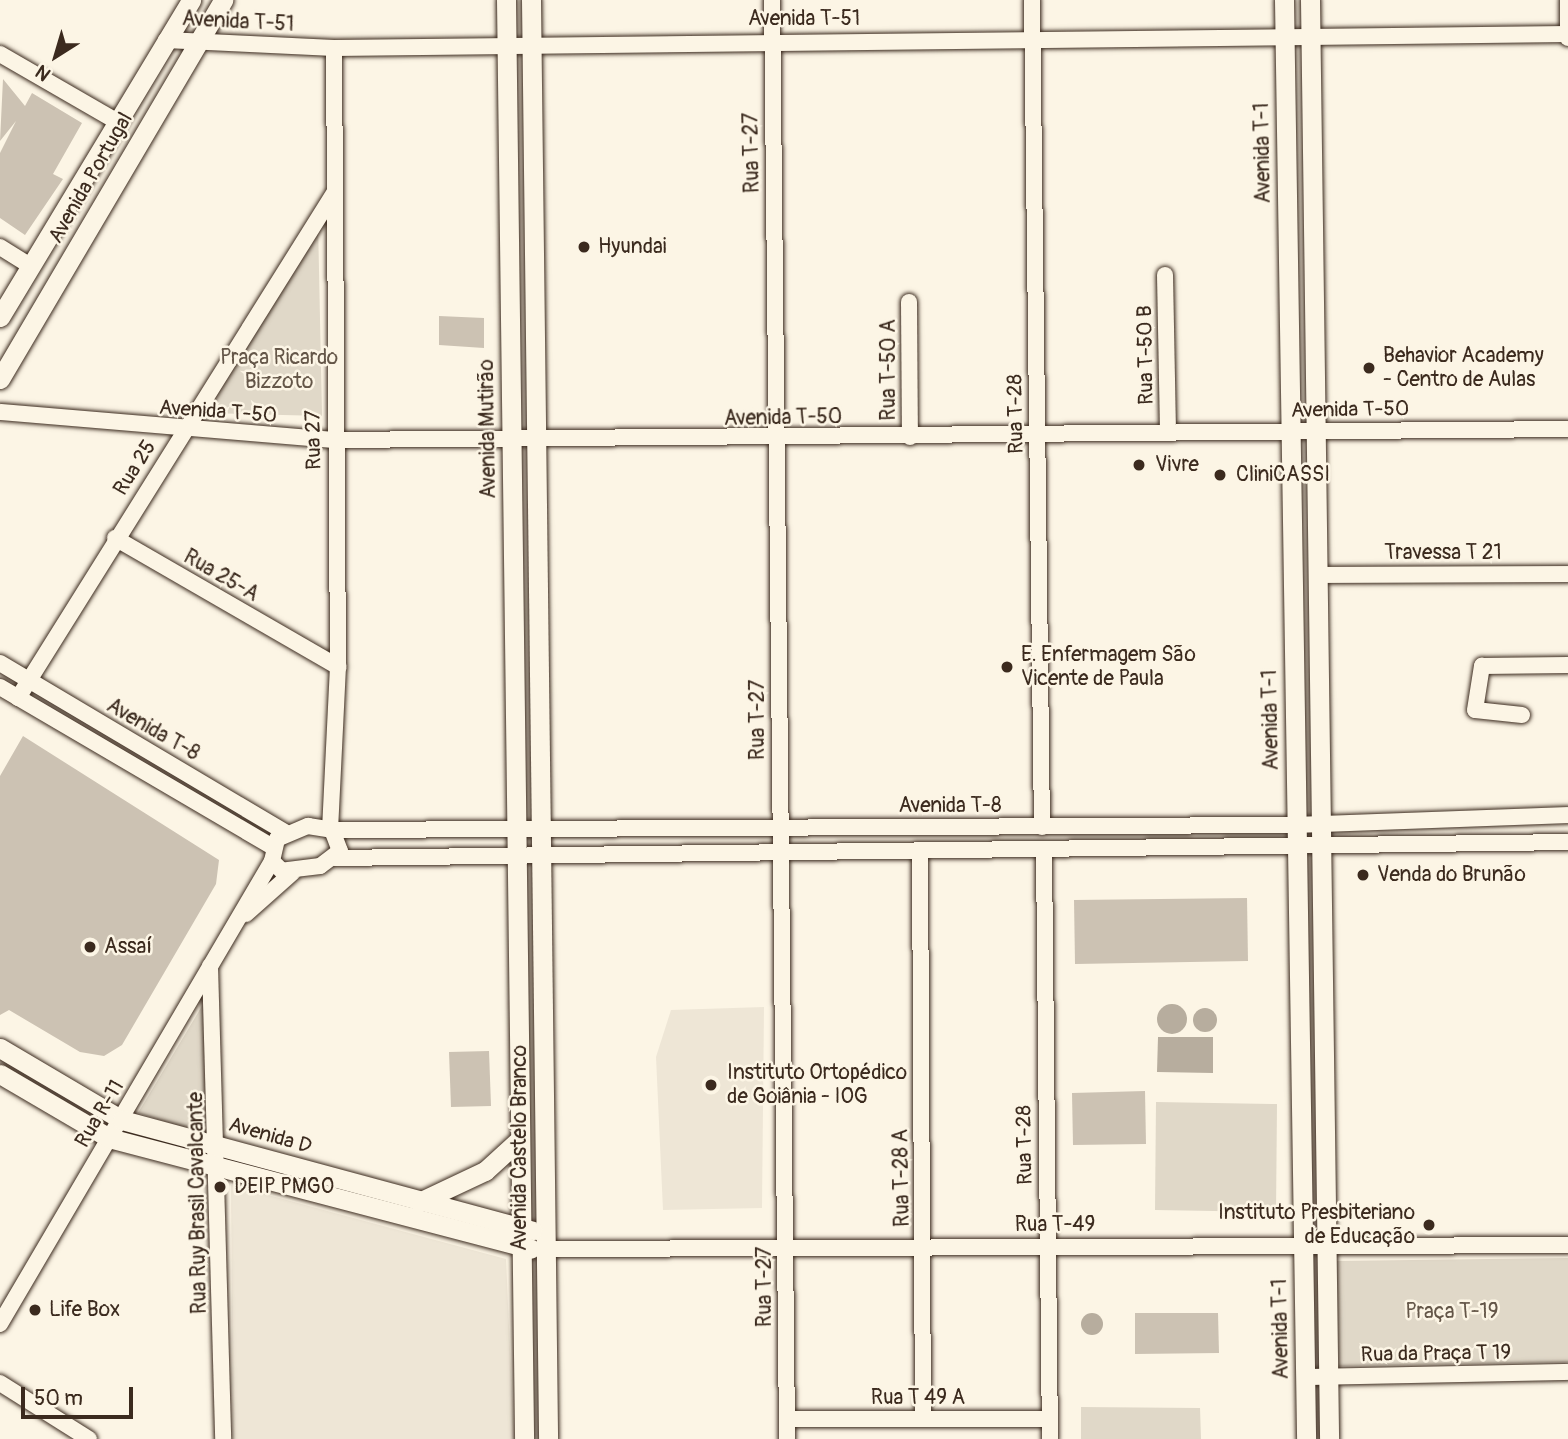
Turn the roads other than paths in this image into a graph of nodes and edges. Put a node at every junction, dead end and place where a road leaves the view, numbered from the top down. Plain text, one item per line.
1 (191, 0) edge
2 (223, 0) edge
3 (506, 0) edge
4 (531, 0) edge
5 (772, 0) edge
6 (1032, 0) edge
7 (1284, 0) edge
8 (1310, 0) edge
9 (1568, 0) edge
10 (1284, 36) junction
11 (1568, 36) edge
12 (1311, 37) junction
13 (1032, 38) junction
14 (166, 40) junction
15 (772, 40) junction
16 (197, 42) junction
17 (506, 42) junction
18 (530, 42) junction
19 (334, 48) junction
20 (0, 54) edge
21 (118, 122) junction
22 (335, 191) junction
23 (0, 247) edge
24 (31, 266) junction
25 (1165, 275) dead end
26 (909, 302) dead end
27 (0, 317) edge
28 (0, 379) edge
29 (0, 412) edge
30 (1568, 429) edge
31 (182, 432) junction
32 (1288, 432) junction
33 (1315, 432) junction
34 (1168, 433) junction
35 (1037, 435) junction
36 (910, 437) junction
37 (335, 440) junction
38 (511, 440) junction
39 (535, 440) junction
40 (777, 440) junction
41 (115, 538) junction
42 (1568, 573) edge
43 (1318, 575) junction
44 (337, 643) junction
45 (306, 649) junction
46 (0, 663) edge
47 (1568, 665) edge
48 (338, 667) junction
49 (29, 681) junction
50 (0, 687) edge
51 (18, 698) junction
52 (1522, 715) dead end
53 (332, 790) junction
54 (1568, 816) edge
55 (1322, 824) junction
56 (1296, 825) junction
57 (308, 826) junction
58 (1042, 827) junction
59 (780, 829) junction
60 (331, 830) junction
61 (516, 830) junction
62 (540, 830) junction
63 (285, 832) junction
64 (1568, 842) edge
65 (1324, 847) junction
66 (1297, 848) junction
67 (1044, 851) junction
68 (920, 853) junction
69 (273, 854) junction
70 (780, 854) junction
71 (540, 857) junction
72 (334, 858) junction
73 (516, 858) junction
74 (292, 873) junction
75 (234, 925) junction
76 (211, 966) junction
77 (0, 1048) edge
78 (0, 1074) edge
79 (122, 1120) junction
80 (109, 1138) junction
81 (519, 1140) junction
82 (219, 1145) junction
83 (219, 1171) junction
84 (419, 1202) junction
85 (521, 1239) junction
86 (543, 1242) junction
87 (1303, 1245) junction
88 (1327, 1245) junction
89 (1568, 1245) edge
90 (1047, 1246) junction
91 (924, 1247) junction
92 (786, 1248) junction
93 (0, 1324) edge
94 (1568, 1372) edge
95 (1305, 1377) junction
96 (1328, 1377) junction
97 (0, 1383) edge
98 (787, 1419) junction
99 (923, 1419) junction
100 (1050, 1419) junction
101 (89, 1439) edge
102 (223, 1439) edge
103 (524, 1439) edge
104 (548, 1439) edge
105 (787, 1439) edge
106 (1050, 1439) edge
107 (1306, 1439) edge
108 (1329, 1439) edge

1 - 14 main road, Avenida Portugal
2 - 16 main road, Avenida Portugal
3 - 17 main road, Avenida Mutirão
4 - 18 main road
5 - 15 street, Rua T-27
6 - 13 street, Rua T-28
7 - 10 main road, Avenida T-1
8 - 12 main road
9 - 11 street
10 - 12 street, Avenida T-51
10 - 13 street, Avenida T-51
10 - 32 main road, Avenida T-1
11 - 12 street, Avenida T-51
12 - 33 main road
13 - 15 street, Avenida T-51
13 - 35 street, Rua T-28
14 - 16 street, Avenida T-51
14 - 21 main road, Avenida Portugal
15 - 18 street, Avenida T-51
15 - 40 street, Rua T-27
16 - 19 street, Avenida T-51
16 - 28 main road, Avenida Portugal
17 - 18 street, Avenida T-51
17 - 19 street, Avenida T-51
17 - 38 main road, Avenida Mutirão
18 - 39 main road
19 - 22 street, Rua 27
20 - 21 street
21 - 24 main road, Avenida Portugal
22 - 31 street, Rua 25
22 - 37 street, Rua 27
23 - 24 street
24 - 27 main road, Avenida Portugal
25 - 34 street, Rua T-50 B
26 - 36 street, Rua T-50 A
29 - 31 street, Avenida T-50
30 - 33 street, Avenida T-50
31 - 37 street, Avenida T-50
31 - 41 street, Rua 25
32 - 33 street, Avenida T-50
32 - 34 street, Avenida T-50
32 - 56 main road, Avenida T-1
33 - 43 main road
34 - 35 street, Avenida T-50
35 - 36 street, Avenida T-50
35 - 58 street, Rua T-28
36 - 40 street, Avenida T-50
37 - 38 street, Avenida T-50
37 - 44 street, Rua 27
38 - 39 street, Avenida T-50
38 - 61 main road, Avenida Mutirão
39 - 40 street, Avenida T-50
39 - 62 main road
40 - 59 street, Rua T-27
41 - 45 street, Rua 25-A
41 - 49 street, Rua 25
42 - 43 street, Travessa T 21
43 - 55 main road
44 - 45 street
44 - 48 street, Rua 27
45 - 48 street, Rua 25-A
46 - 49 street, Avenida T-8
47 - 52 street
48 - 53 street, Rua 27
49 - 51 street, Rua 25
49 - 63 street, Avenida T-8
50 - 51 street, Avenida T-8
51 - 69 street, Avenida T-8
53 - 57 street
53 - 60 street, Rua 27
54 - 55 street, Avenida T-8
55 - 56 street, Avenida T-8
55 - 65 main road
56 - 58 street, Avenida T-8
56 - 66 main road, Avenida T-1
57 - 60 street, Avenida T-8
57 - 63 street
58 - 59 street, Avenida T-8
59 - 62 street, Avenida T-8
59 - 70 street, Rua T-27
60 - 61 street, Avenida T-8
60 - 72 street, Rua 27
61 - 62 street, Avenida T-8
61 - 73 main road, Avenida Mutirão
62 - 71 main road
63 - 69 street, Rua R-11
64 - 65 street
65 - 66 street
65 - 88 main road
66 - 67 street
66 - 87 main road, Avenida T-1
67 - 68 street
67 - 90 street, Rua T-28
68 - 70 street
68 - 91 street, Rua T-28 A
69 - 74 street, Avenida T-8
69 - 75 street, Rua R-11
70 - 71 street
70 - 92 street, Rua T-27
71 - 73 street
71 - 86 main road, Avenida Castelo Branco
72 - 73 street
72 - 74 street
73 - 81 main road, Avenida Castelo Branco
74 - 75 street, Rua R-11
75 - 76 street, Rua R-11
76 - 79 street, Rua R-11
76 - 82 street, Rua Ruy Brasil Cavalcante
77 - 79 main road, Avenida D
78 - 80 main road, Avenida D
79 - 80 street, Rua R-11
79 - 82 main road, Avenida D
80 - 83 main road, Avenida D
80 - 93 street, Rua R-11
81 - 84 main road
81 - 85 main road, Avenida Castelo Branco
82 - 83 street, Rua Ruy Brasil Cavalcante
82 - 84 main road, Avenida D
83 - 85 main road, Avenida D
83 - 102 street, Rua Ruy Brasil Cavalcante
84 - 85 main road, Avenida D
85 - 86 main road, Avenida D
85 - 103 main road, Avenida Castelo Branco
86 - 92 street, Rua T-49
86 - 104 main road, Avenida Castelo Branco
87 - 88 street, Rua T-49
87 - 90 street, Rua T-49
87 - 95 main road, Avenida T-1
88 - 89 street, Rua T-49
88 - 96 main road
90 - 91 street, Rua T-49
90 - 100 street, Rua T-28
91 - 92 street, Rua T-49
91 - 99 street, Rua T-28 A
92 - 98 street, Rua T-27
94 - 96 street, Rua da Praça T 19
95 - 96 street, Rua da Praça T 19
95 - 107 main road, Avenida T-1
96 - 108 main road
97 - 101 street
98 - 99 street, Rua T 49 A
98 - 105 street, Rua T-27
99 - 100 street, Rua T 49 A
100 - 106 street, Rua T-28

